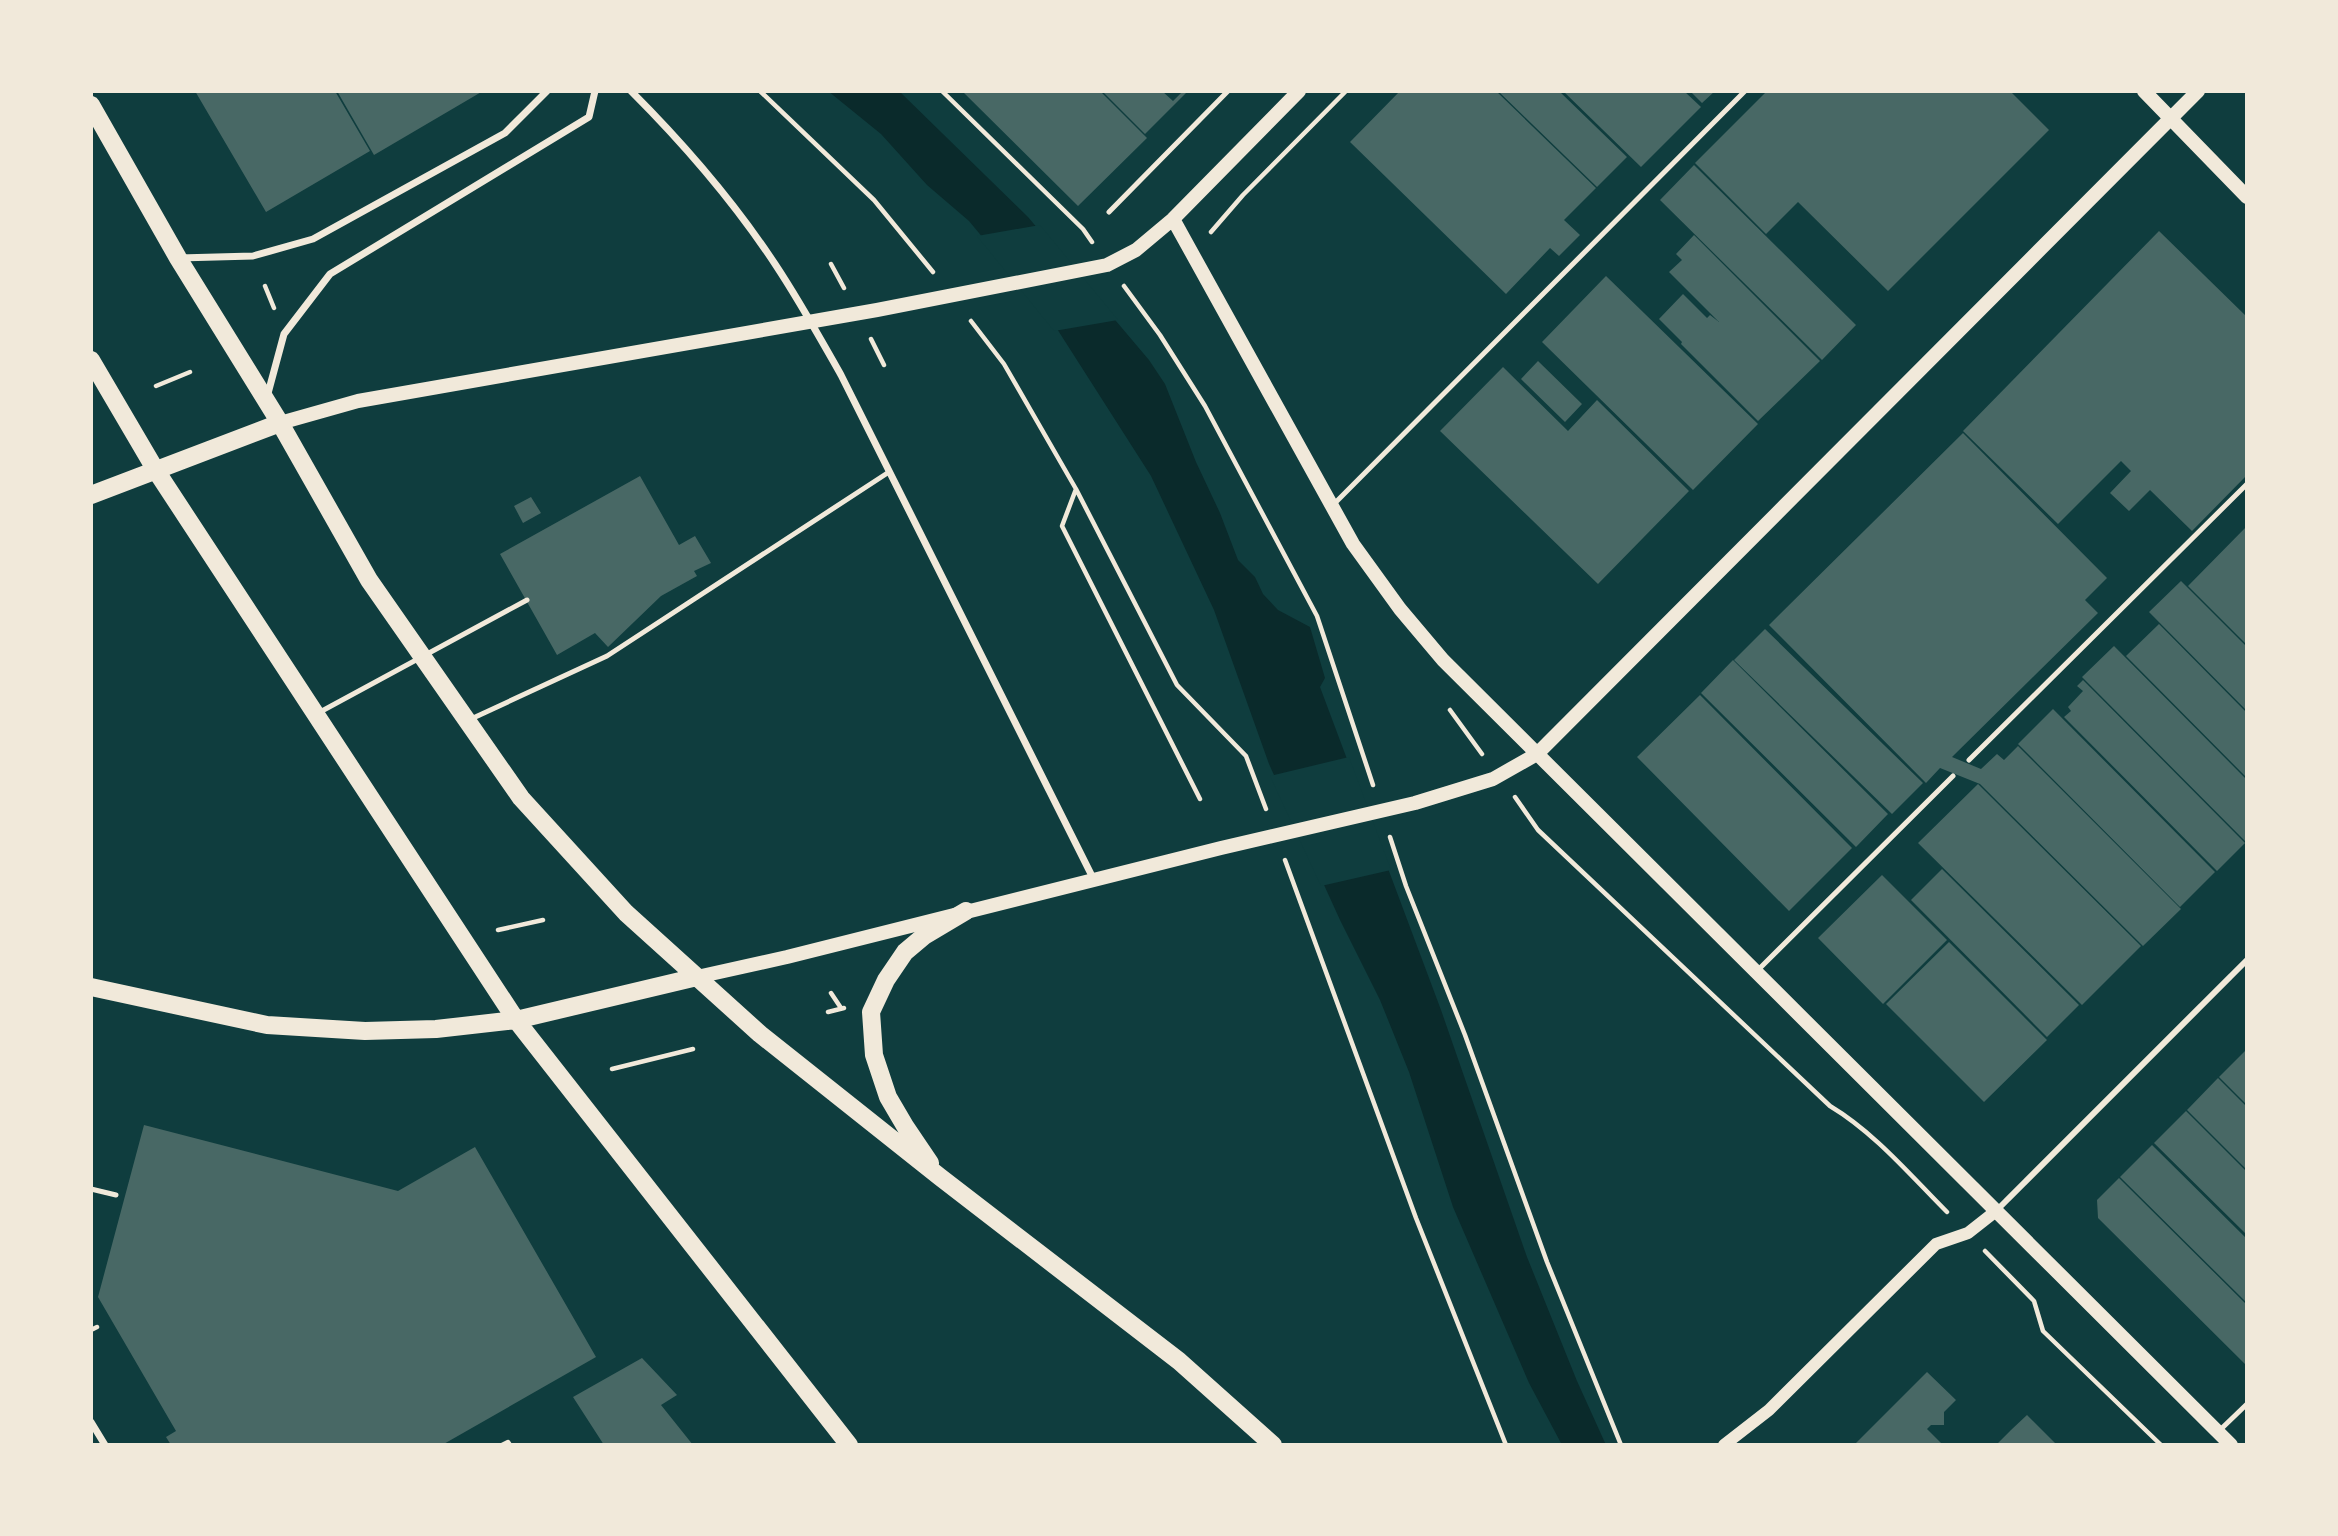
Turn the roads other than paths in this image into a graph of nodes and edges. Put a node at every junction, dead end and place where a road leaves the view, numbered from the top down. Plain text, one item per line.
1 (547, 91) edge
2 (595, 91) edge
3 (631, 91) edge
4 (1228, 91) edge
5 (1299, 91) edge
6 (1745, 91) edge
7 (2144, 91) edge
8 (2198, 91) edge
9 (91, 105) edge
10 (2171, 118) junction
11 (2247, 197) edge
12 (1109, 212) dead end
13 (1173, 219) junction
14 (178, 258) junction
15 (810, 322) junction
16 (91, 360) edge
17 (266, 401) junction
18 (280, 423) junction
19 (155, 469) junction
20 (889, 472) junction
21 (2247, 484) edge
22 (91, 495) edge
23 (1331, 507) junction
24 (527, 600) dead end
25 (423, 657) junction
26 (316, 714) junction
27 (467, 721) junction
28 (1537, 754) junction
29 (1969, 760) dead end
30 (1953, 776) dead end
31 (1094, 880) junction
32 (966, 911) junction
33 (2247, 960) edge
34 (1756, 972) junction
35 (697, 977) junction
36 (91, 988) edge
37 (516, 1020) junction
38 (940, 1177) junction
39 (91, 1189) edge
40 (116, 1195) dead end
41 (1996, 1211) junction
42 (2247, 1404) edge
43 (91, 1422) edge
44 (2218, 1433) junction
45 (104, 1445) edge
46 (849, 1445) edge
47 (1273, 1445) edge
48 (1724, 1445) edge
49 (2231, 1445) edge

1 - 14 street
2 - 17 street
3 - 15 street
4 - 12 lane
5 - 13 main road
6 - 23 lane
7 - 10 main road
8 - 10 main road
9 - 14 main road
10 - 11 main road
10 - 28 main road
13 - 15 main road
13 - 23 main road
14 - 17 main road
15 - 18 main road
15 - 20 street
16 - 19 main road
17 - 18 main road
18 - 19 main road
18 - 25 main road
19 - 22 main road
19 - 26 main road
20 - 27 lane
20 - 31 street
21 - 29 lane
23 - 28 main road
24 - 25 lane
25 - 26 lane
25 - 27 main road
26 - 37 main road
27 - 35 main road
28 - 31 main road
28 - 34 main road
30 - 34 lane
31 - 32 main road
32 - 35 main road
32 - 38 main road
33 - 41 street
34 - 41 main road
35 - 37 main road
35 - 38 main road
36 - 37 main road
37 - 46 main road
38 - 47 main road
39 - 40 lane
41 - 44 main road
41 - 48 street
42 - 44 lane
43 - 45 street
44 - 49 main road

